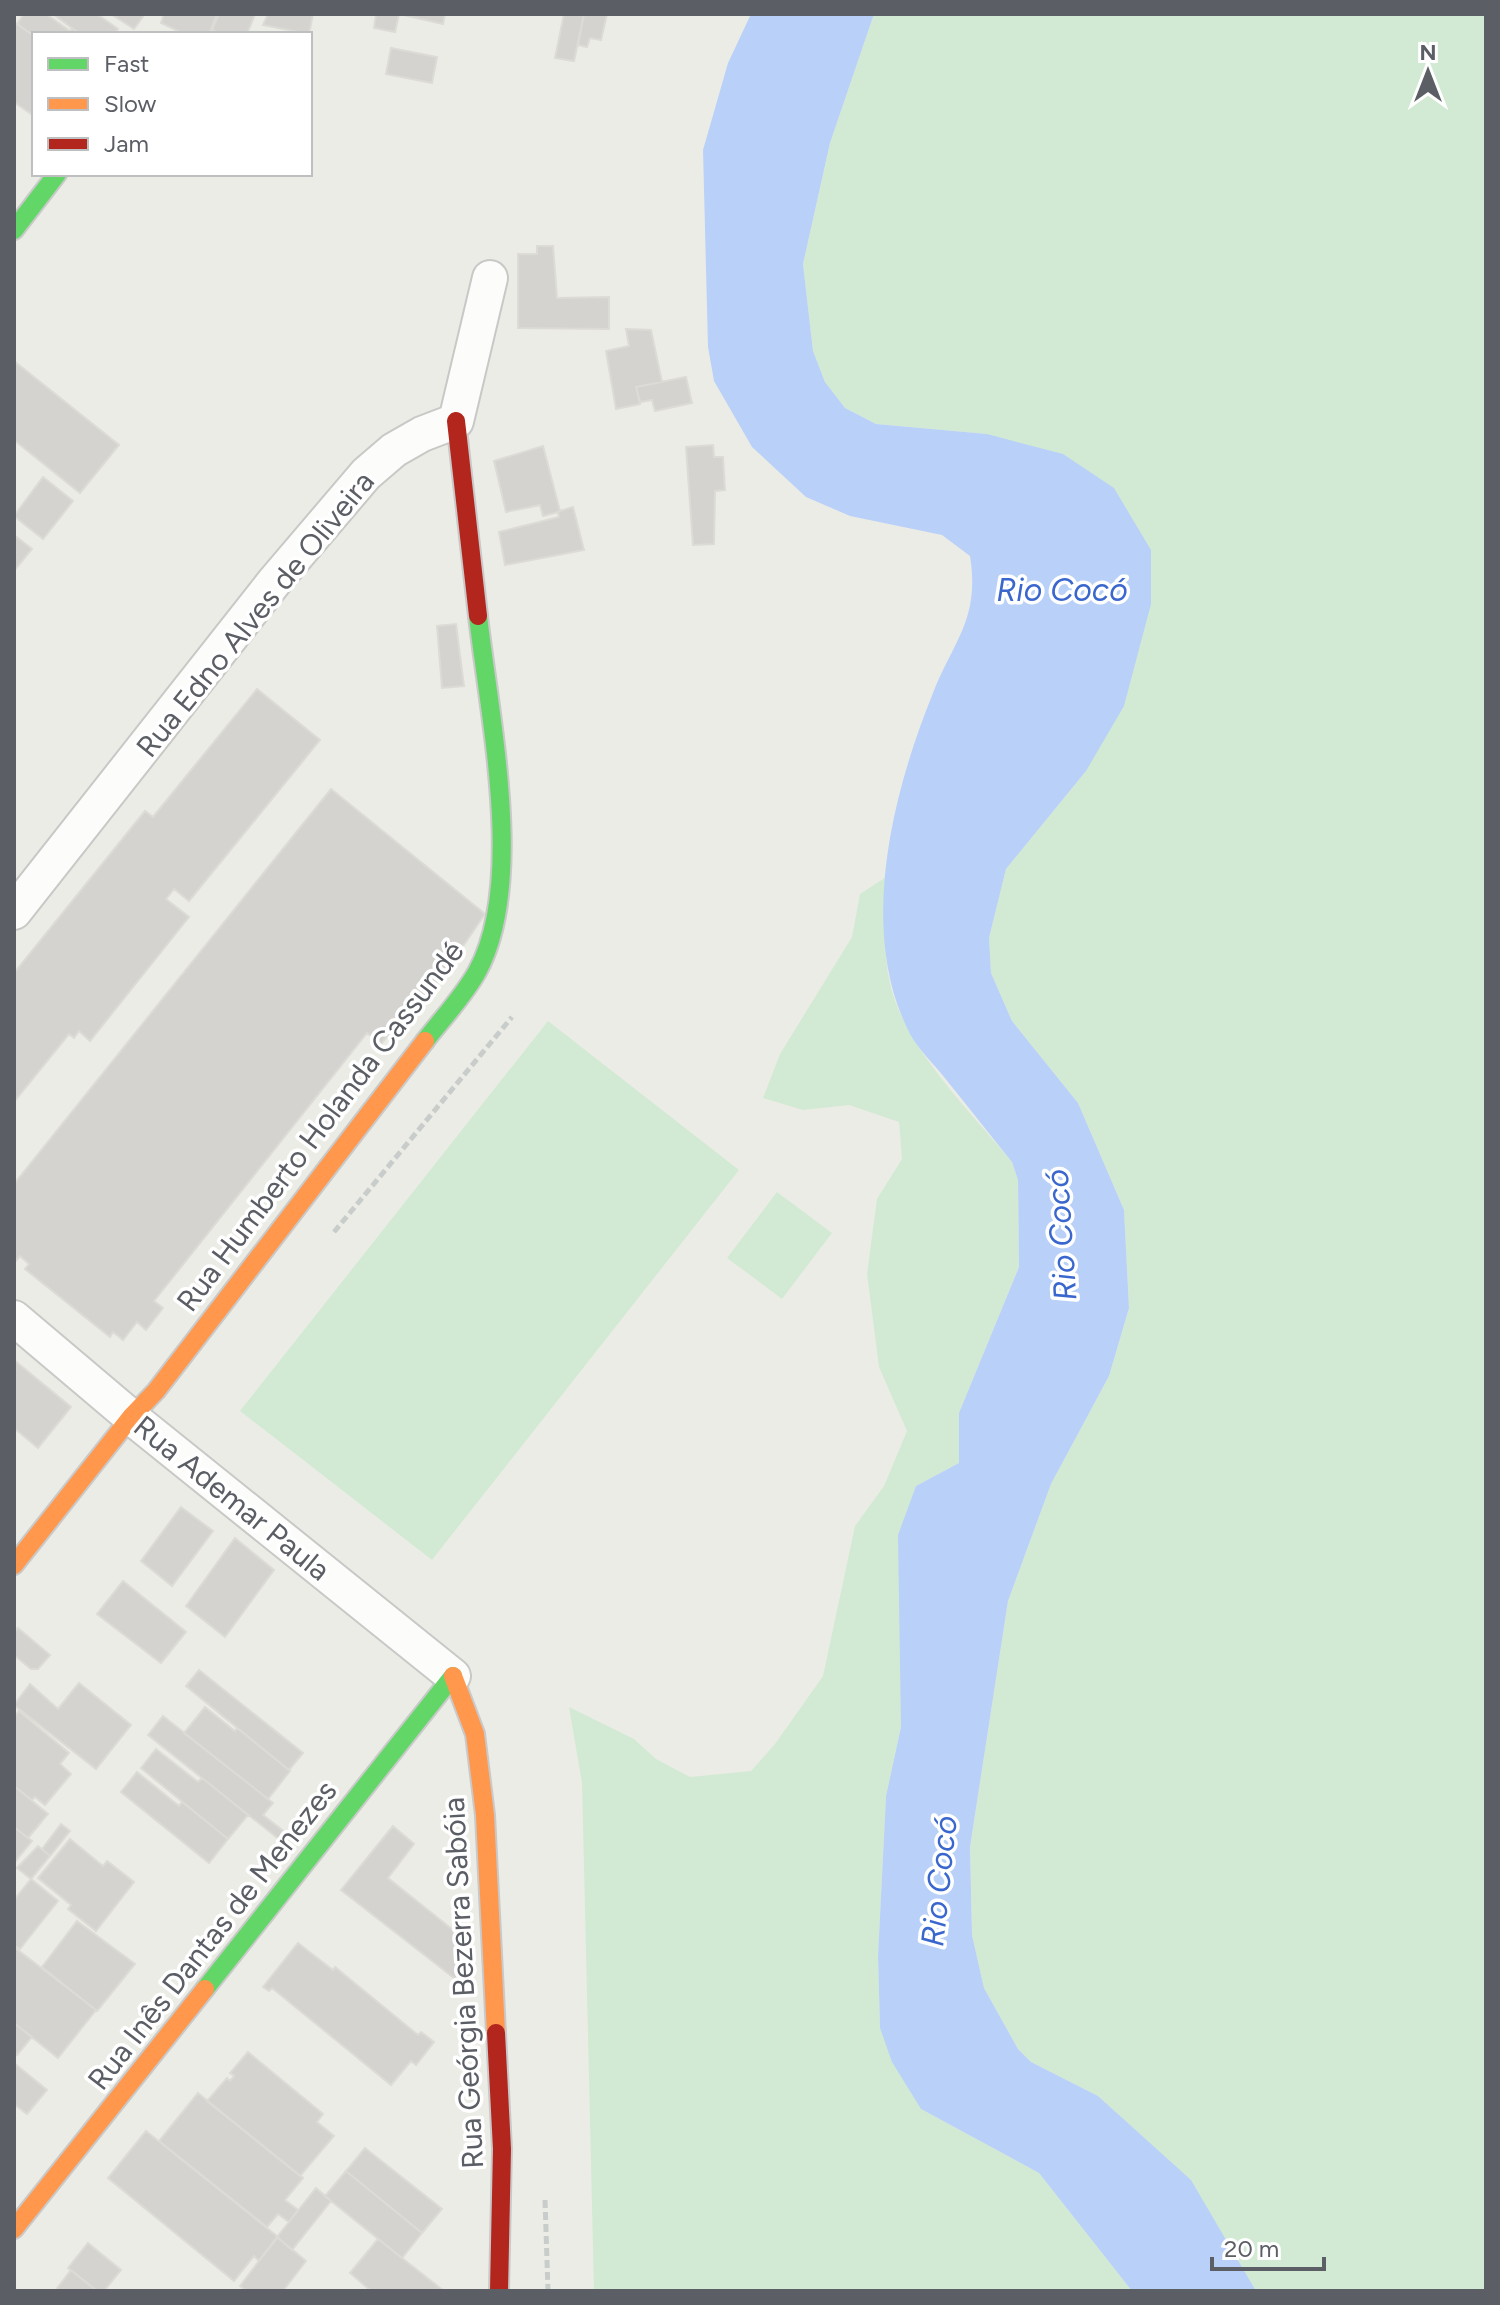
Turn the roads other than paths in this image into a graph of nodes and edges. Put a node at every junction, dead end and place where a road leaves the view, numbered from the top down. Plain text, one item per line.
1 (55, 176) edge
2 (14, 230) edge
3 (490, 278) dead end
4 (456, 421) junction
5 (14, 912) edge
6 (14, 1318) edge
7 (131, 1417) junction
8 (14, 1565) edge
9 (453, 1676) junction
10 (14, 2229) edge
11 (498, 2290) edge

1 - 2 street
3 - 4 street
4 - 5 street, Rua Edno Alves de Oliveira
4 - 7 street, Rua Humberto Holanda Cassundé
6 - 7 street, Rua Ademar Paula
7 - 8 street, Rua Humberto Holanda Cassundé
7 - 9 street, Rua Ademar Paula
9 - 10 street, Rua Inês Dantas de Menezes
9 - 11 street, Rua Geórgia Bezerra Sabóia

